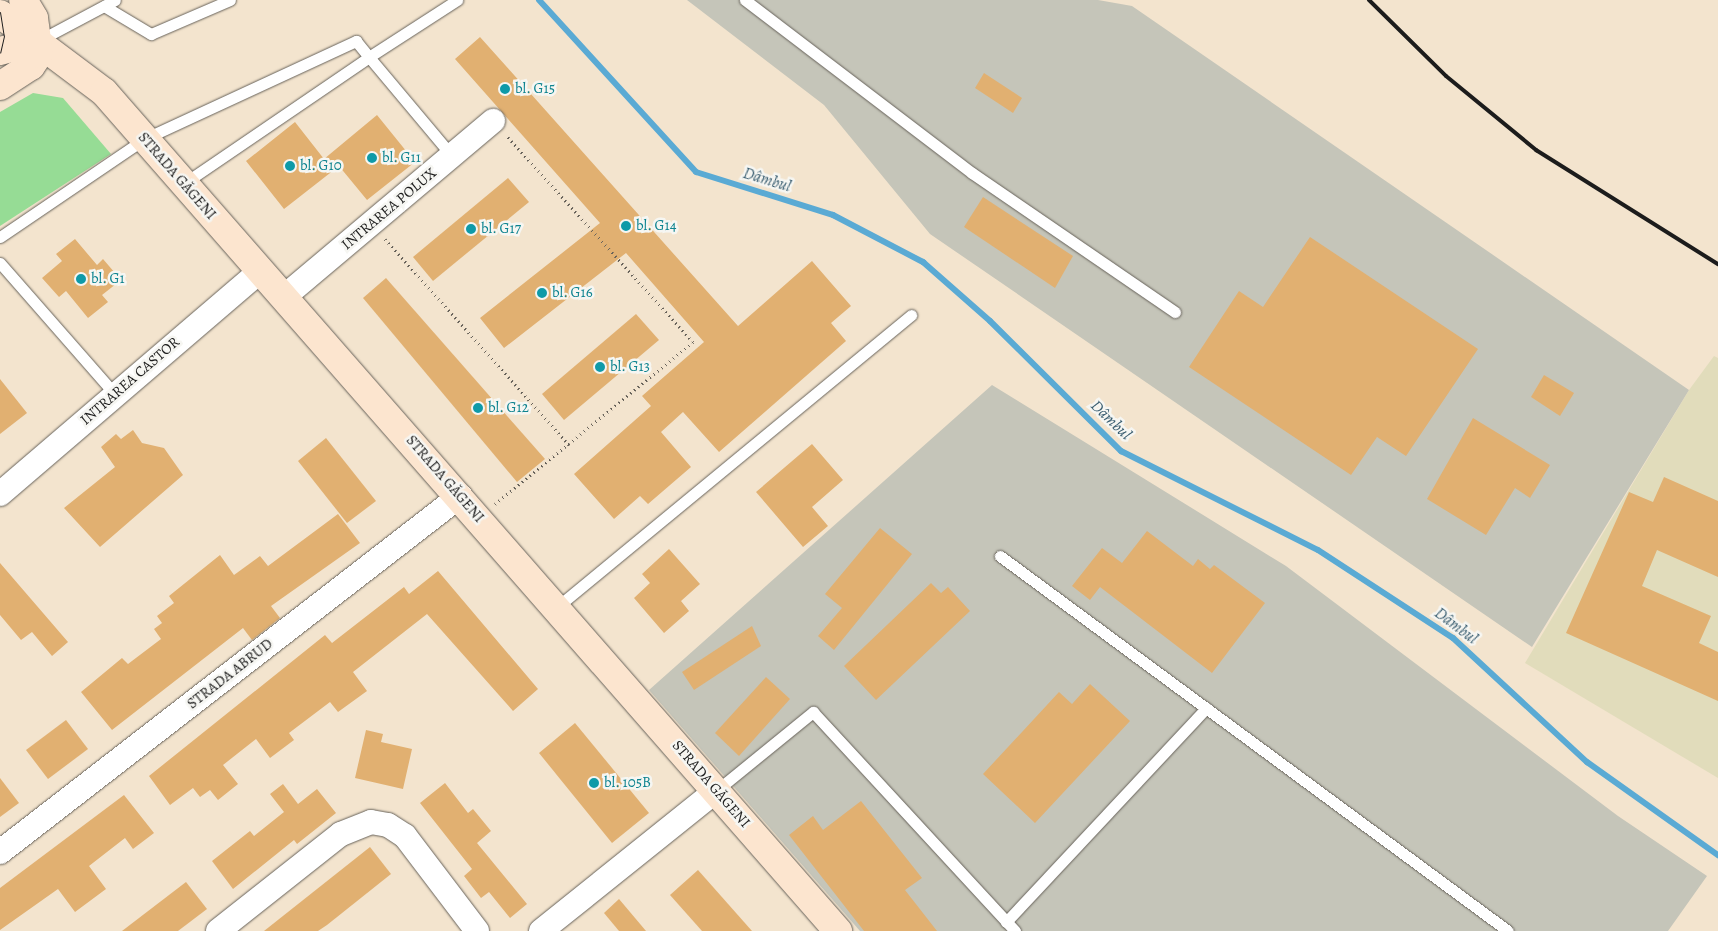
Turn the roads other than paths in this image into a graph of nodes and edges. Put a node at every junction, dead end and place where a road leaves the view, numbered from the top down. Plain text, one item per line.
1 (23, 0) edge
2 (115, 0) edge
3 (230, 0) edge
4 (457, 0) edge
5 (745, 0) edge
6 (104, 6) junction
7 (0, 14) edge
8 (38, 41) junction
9 (0, 51) edge
10 (369, 57) junction
11 (0, 86) edge
12 (493, 121) road end
13 (144, 139) junction
14 (453, 157) junction
15 (182, 185) junction
16 (0, 237) edge
17 (0, 263) edge
18 (261, 270) junction
19 (285, 296) junction
20 (1175, 312) dead end
21 (911, 315) dead end
22 (114, 393) junction
23 (0, 494) edge
24 (460, 496) junction
25 (1000, 556) dead end
26 (557, 608) junction
27 (1206, 708) junction
28 (717, 790) junction
29 (0, 852) edge
30 (1006, 922) junction
31 (218, 931) edge
32 (477, 931) edge
33 (541, 931) edge
34 (838, 931) edge
35 (1015, 931) edge
36 (1508, 931) edge

1 - 8 main road
2 - 6 lane
3 - 6 lane
4 - 10 lane
5 - 20 lane
6 - 8 lane
7 - 8 main road, STRADA GĂGENI
8 - 9 main road
8 - 11 main road
8 - 13 main road, STRADA GĂGENI
10 - 13 lane
10 - 14 lane
10 - 15 lane
12 - 14 street, INTRAREA POLUX
13 - 15 main road, STRADA GĂGENI
13 - 16 lane
14 - 19 street, INTRAREA POLUX
15 - 18 main road, STRADA GĂGENI
17 - 22 lane
18 - 19 main road, STRADA GĂGENI
18 - 22 street, INTRAREA CASTOR
19 - 24 main road, STRADA GĂGENI
21 - 26 lane
22 - 23 street, INTRAREA CASTOR
24 - 26 main road, STRADA GĂGENI
24 - 29 street, STRADA ABRUD
25 - 27 lane
26 - 28 main road, STRADA GĂGENI
27 - 30 lane
27 - 36 lane
28 - 30 lane
28 - 33 street
28 - 34 main road, STRADA GĂGENI
30 - 35 lane
31 - 32 street

